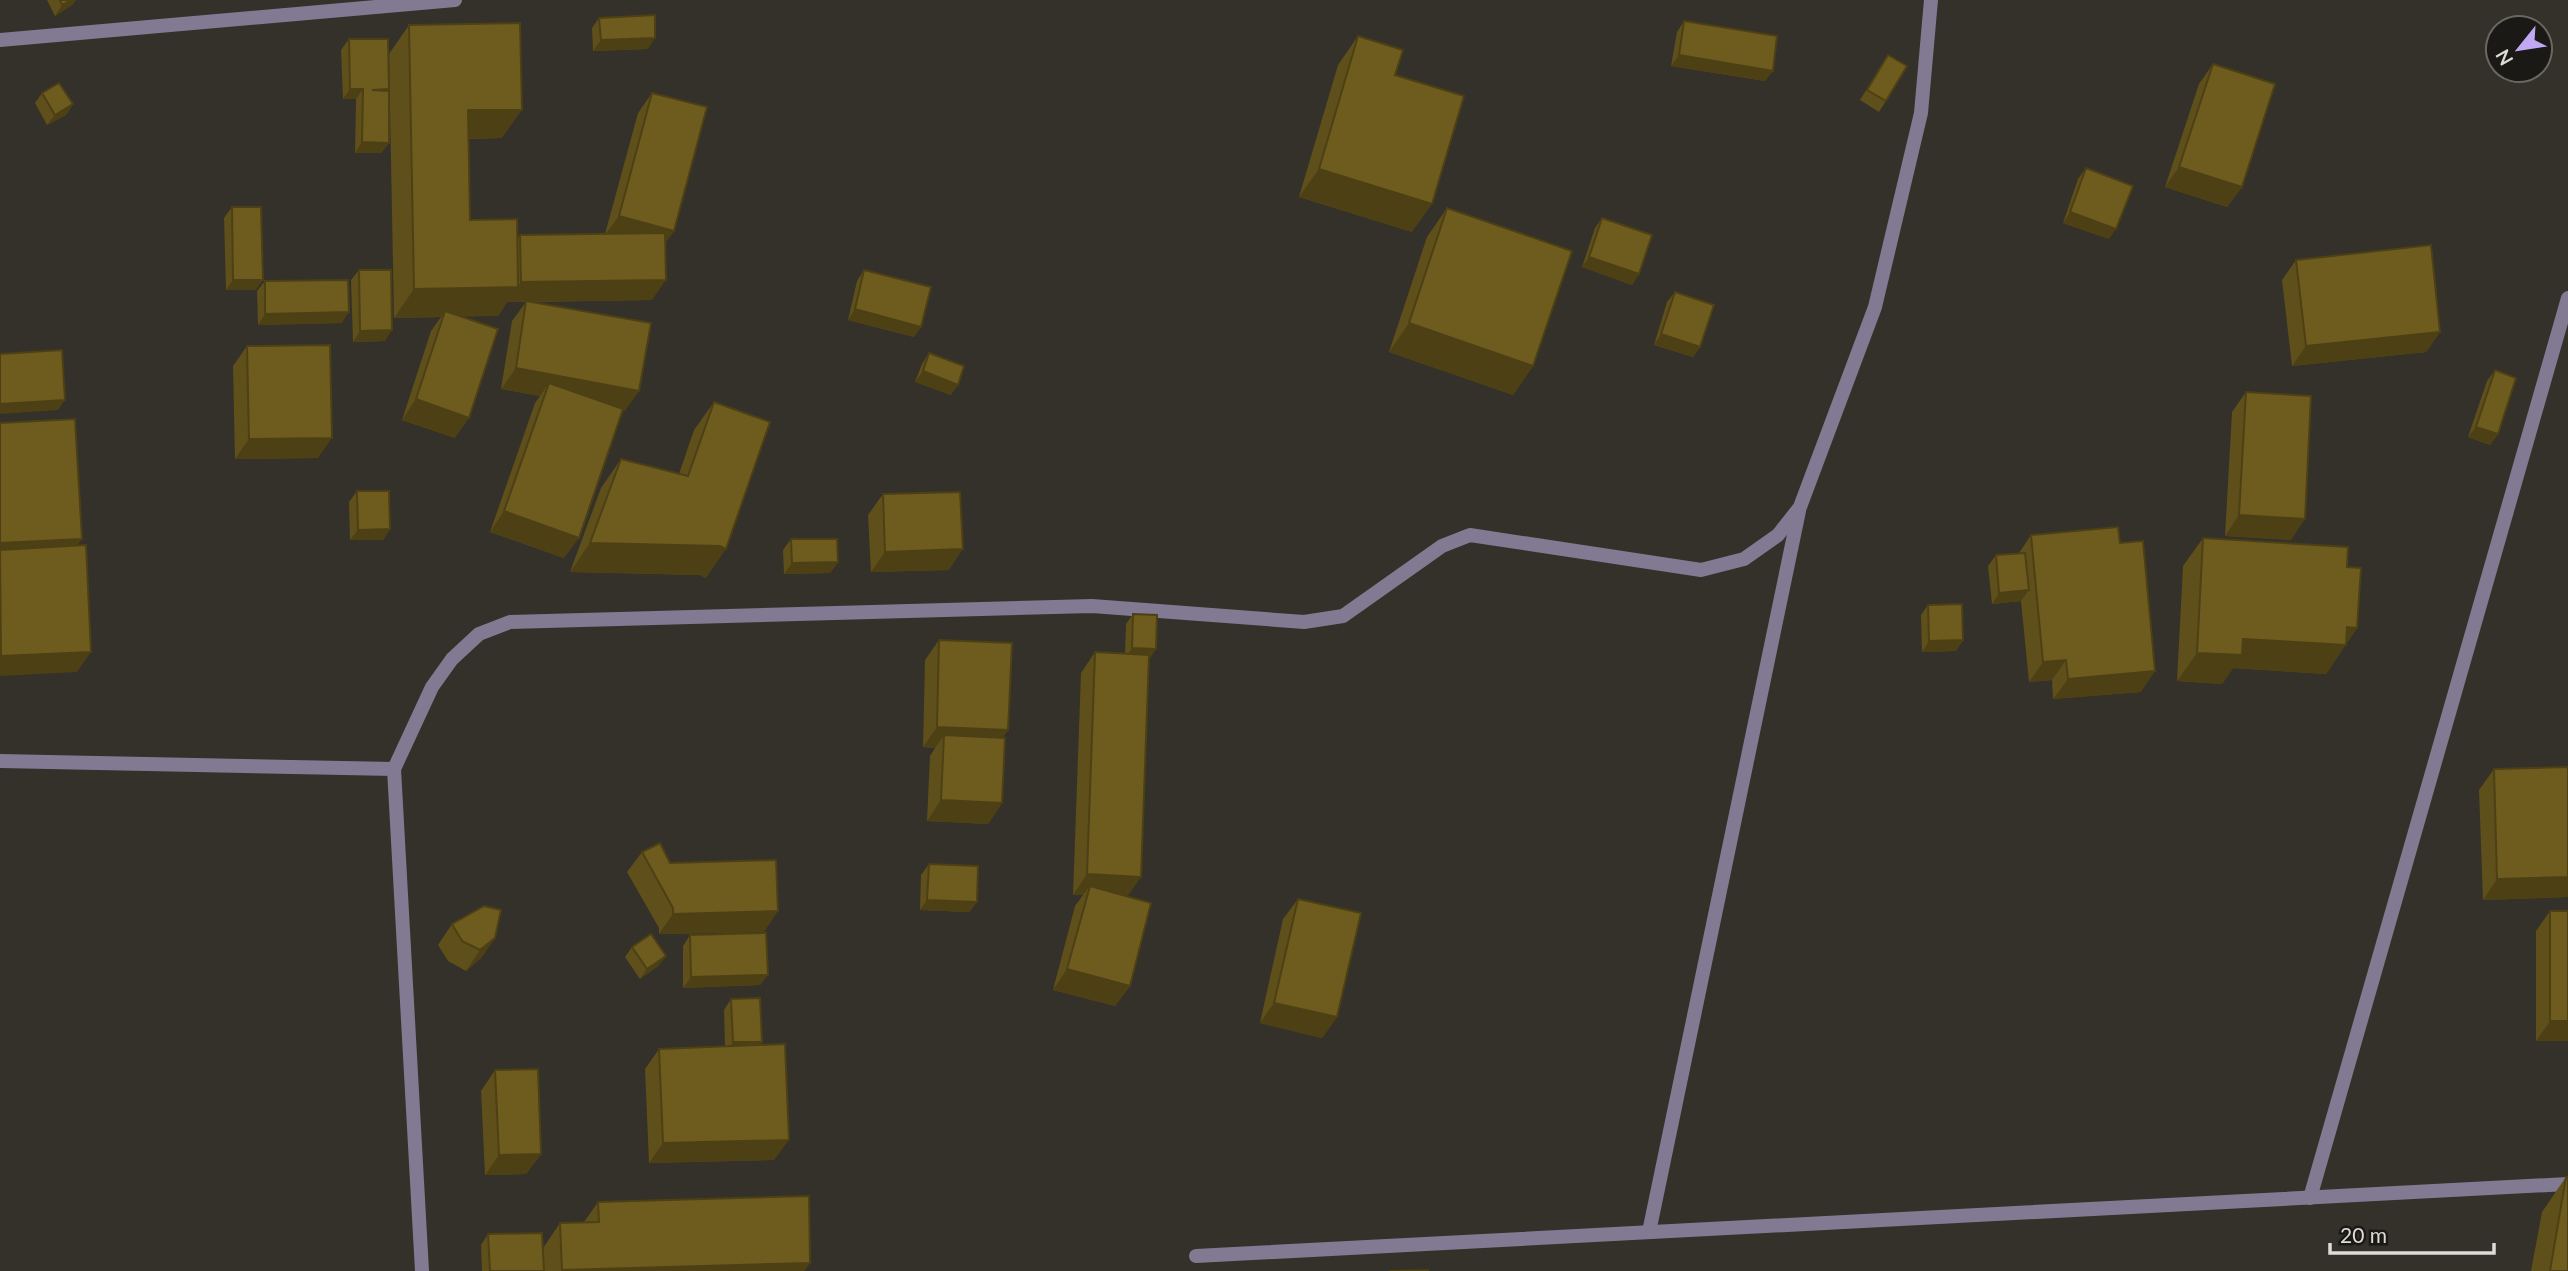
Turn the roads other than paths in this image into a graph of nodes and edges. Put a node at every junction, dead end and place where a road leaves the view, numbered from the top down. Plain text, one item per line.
1 (455, 0) edge
2 (1931, 0) edge
3 (0, 40) edge
4 (2568, 298) edge
5 (1800, 507) junction
6 (0, 761) edge
7 (394, 769) junction
8 (2568, 1184) edge
9 (2310, 1198) junction
10 (1649, 1232) junction
11 (1196, 1256) dead end
12 (422, 1271) edge

1 - 3 street
2 - 5 street
4 - 9 street
5 - 7 street
5 - 10 street
6 - 7 street
7 - 12 street
8 - 9 street
9 - 10 street
10 - 11 street

